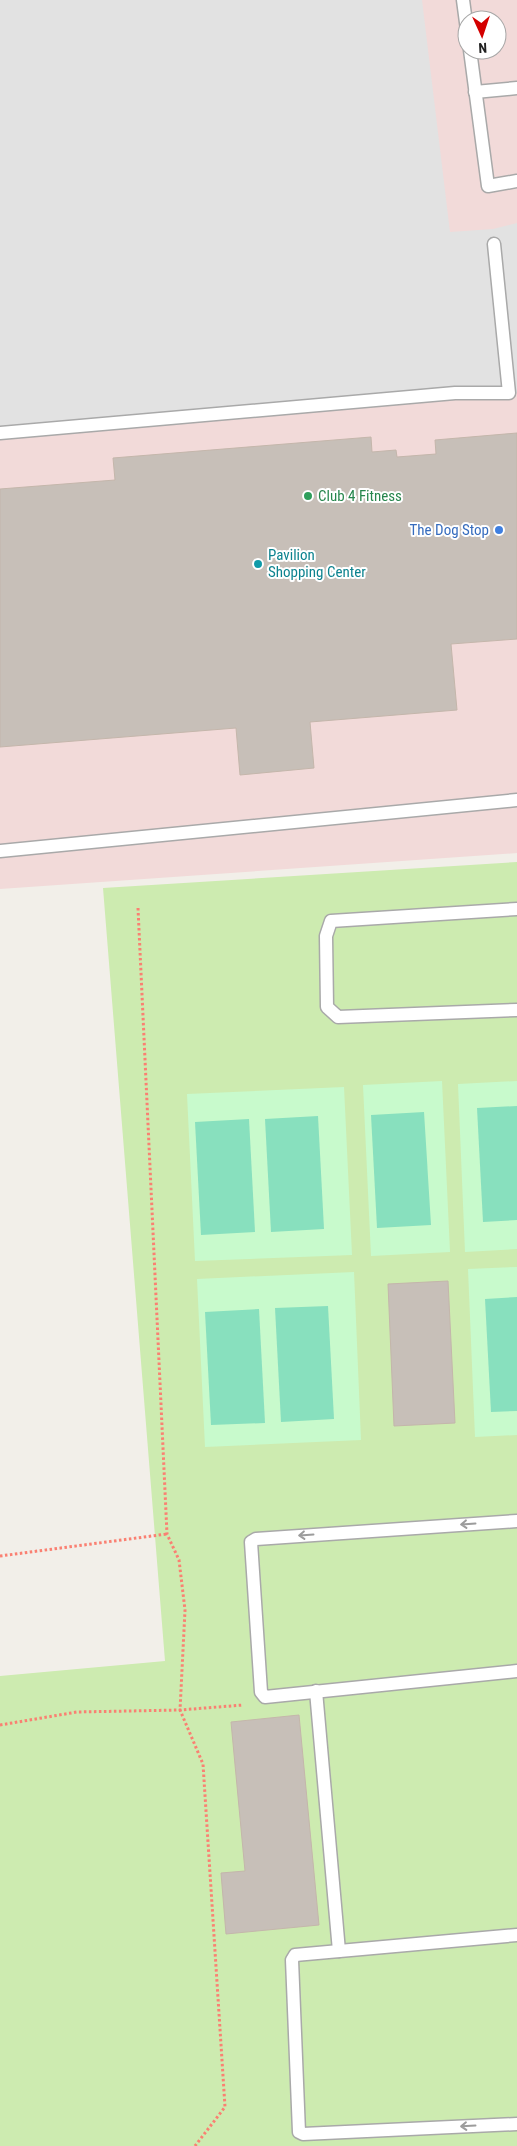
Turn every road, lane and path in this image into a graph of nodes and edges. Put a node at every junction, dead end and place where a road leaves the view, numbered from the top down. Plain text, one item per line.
1 (471, 60) edge
2 (517, 88) edge
3 (475, 92) junction
4 (517, 182) edge
5 (494, 244) dead end
6 (0, 433) edge
7 (517, 800) edge
8 (0, 851) edge
9 (138, 908) dead end
10 (517, 909) edge
11 (517, 1010) edge
12 (517, 1521) edge
13 (167, 1534) junction
14 (0, 1556) edge
15 (517, 1671) edge
16 (316, 1691) junction
17 (517, 1935) edge
18 (339, 1951) junction
19 (517, 2124) edge
20 (195, 2146) edge

1 - 3 lane
2 - 3 lane
3 - 4 lane
5 - 6 lane
7 - 8 lane
9 - 13 path
10 - 11 lane
12 -> 16 lane
13 - 14 path
13 - 20 path
15 - 16 lane
16 - 18 lane
17 - 18 lane
19 -> 18 lane

